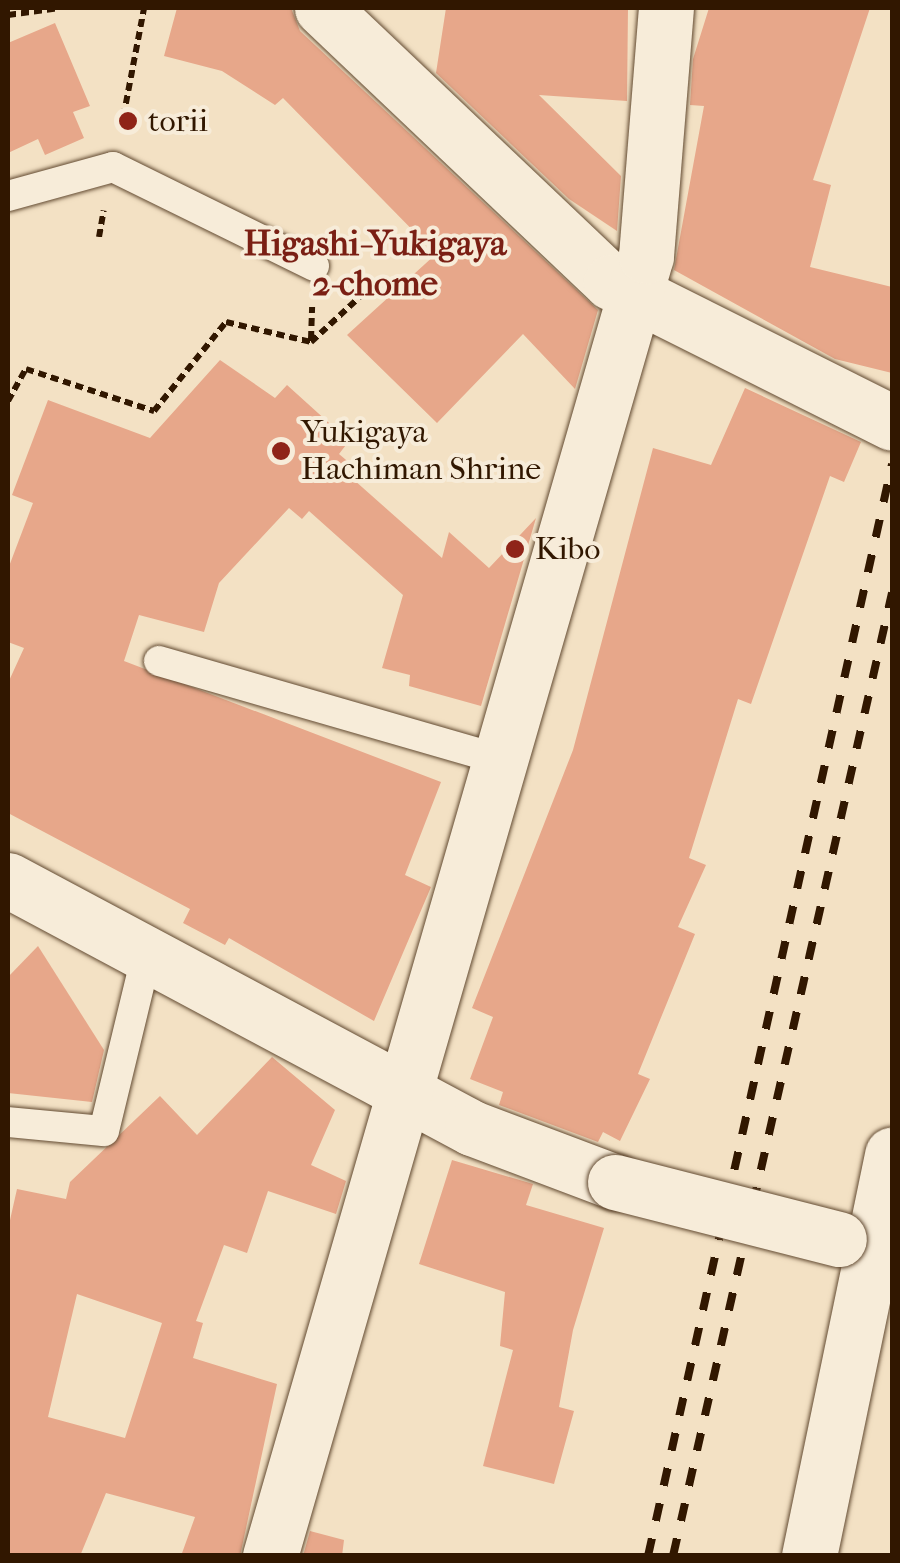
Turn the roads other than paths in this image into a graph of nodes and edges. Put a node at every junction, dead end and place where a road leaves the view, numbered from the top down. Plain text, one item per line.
1 (322, 8) edge
2 (666, 8) edge
3 (8, 196) edge
4 (314, 266) dead end
5 (635, 291) junction
6 (892, 422) edge
7 (159, 661) dead end
8 (499, 759) junction
9 (8, 880) edge
10 (147, 953) junction
11 (408, 1092) junction
12 (8, 1122) edge
13 (892, 1154) edge
14 (870, 1246) edge
15 (270, 1556) edge
16 (809, 1556) edge

1 - 5 street
2 - 5 street
3 - 4 lane
5 - 6 street
5 - 8 street
7 - 8 lane
8 - 11 street
9 - 10 street
10 - 11 street
10 - 12 lane
11 - 14 street, bridge
11 - 15 street
13 - 14 street
14 - 16 street

